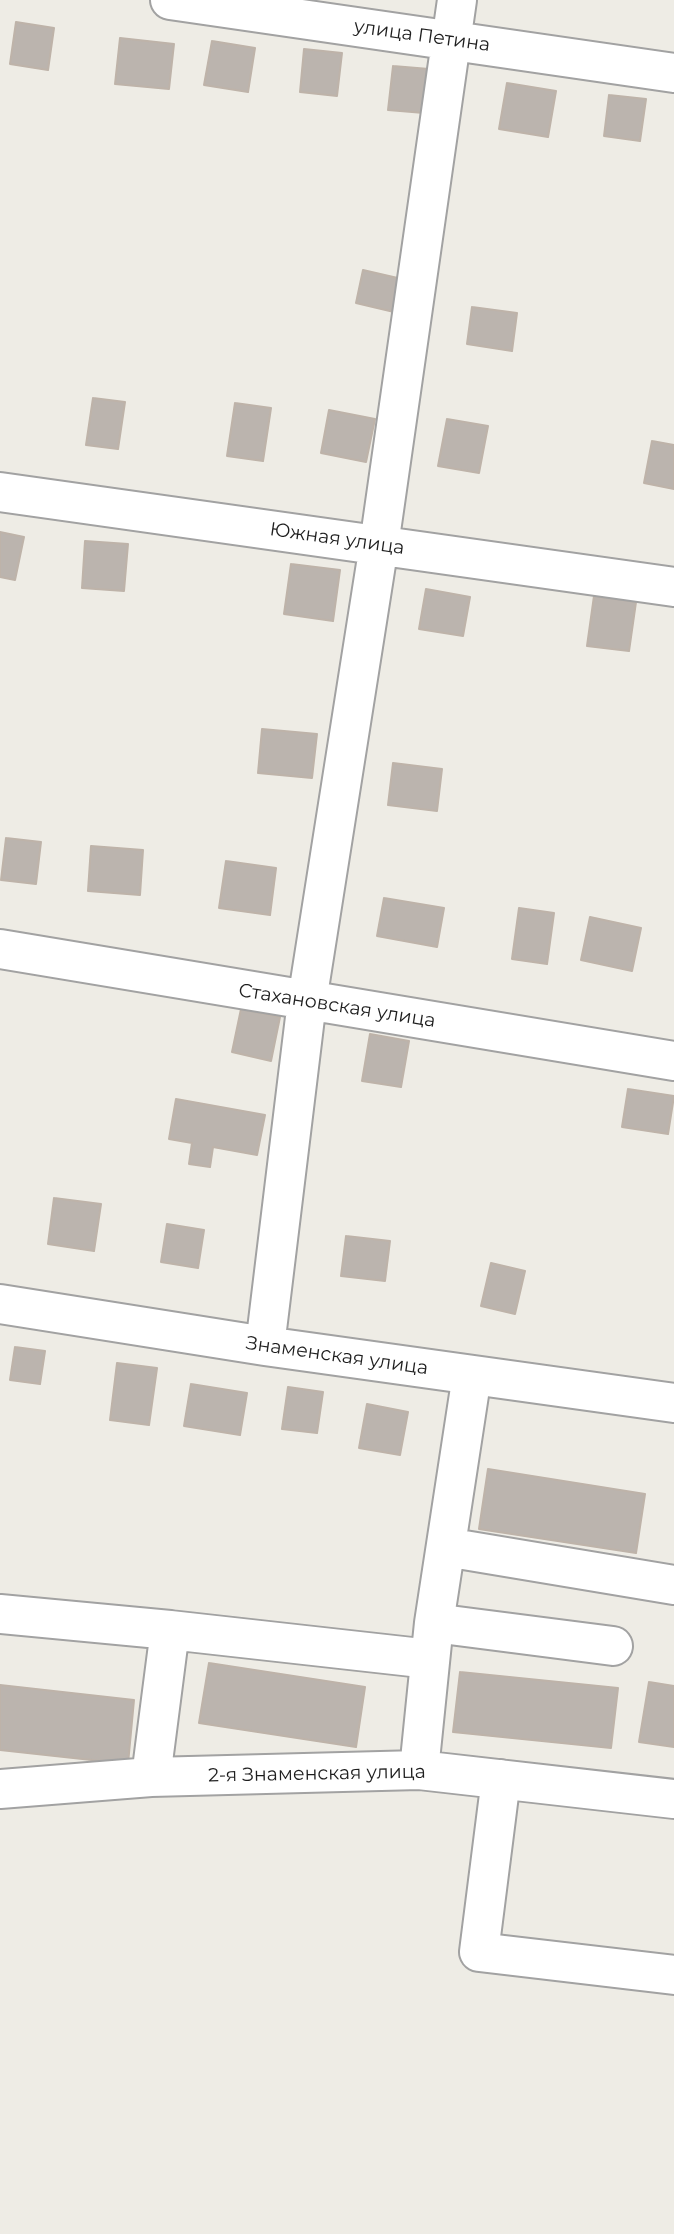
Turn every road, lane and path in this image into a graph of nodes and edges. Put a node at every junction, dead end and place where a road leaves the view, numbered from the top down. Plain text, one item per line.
1 (170, 0) edge
2 (457, 0) edge
3 (452, 41) junction
4 (674, 73) edge
5 (0, 492) edge
6 (379, 545) junction
7 (674, 586) edge
8 (0, 949) edge
9 (307, 1001) junction
10 (674, 1061) edge
11 (0, 1304) edge
12 (265, 1346) junction
13 (472, 1375) junction
14 (674, 1403) edge
15 (446, 1547) junction
16 (674, 1585) edge
17 (0, 1614) edge
18 (170, 1630) junction
19 (432, 1641) junction
20 (612, 1646) dead end
21 (419, 1770) junction
22 (151, 1777) junction
23 (500, 1779) junction
24 (0, 1789) edge
25 (674, 1799) edge
26 (674, 1975) edge

1 - 3 street, улица Петина
2 - 3 street
3 - 4 street, улица Петина
3 - 6 street
5 - 6 street, Южная улица
6 - 7 street, Южная улица
6 - 9 street
8 - 9 street, Стахановская улица
9 - 10 street, Стахановская улица
9 - 12 street
11 - 12 street, Знаменская улица
12 - 13 street, Знаменская улица
13 - 14 street, Знаменская улица
13 - 15 street
15 - 16 street
15 - 19 street
17 - 18 street
18 - 19 street
18 - 22 street
19 - 20 street
19 - 21 street
21 - 22 street, 2-я Знаменская улица
21 - 23 street, 2-я Знаменская улица
22 - 24 street, 2-я Знаменская улица
23 - 25 street, 2-я Знаменская улица
23 - 26 street

